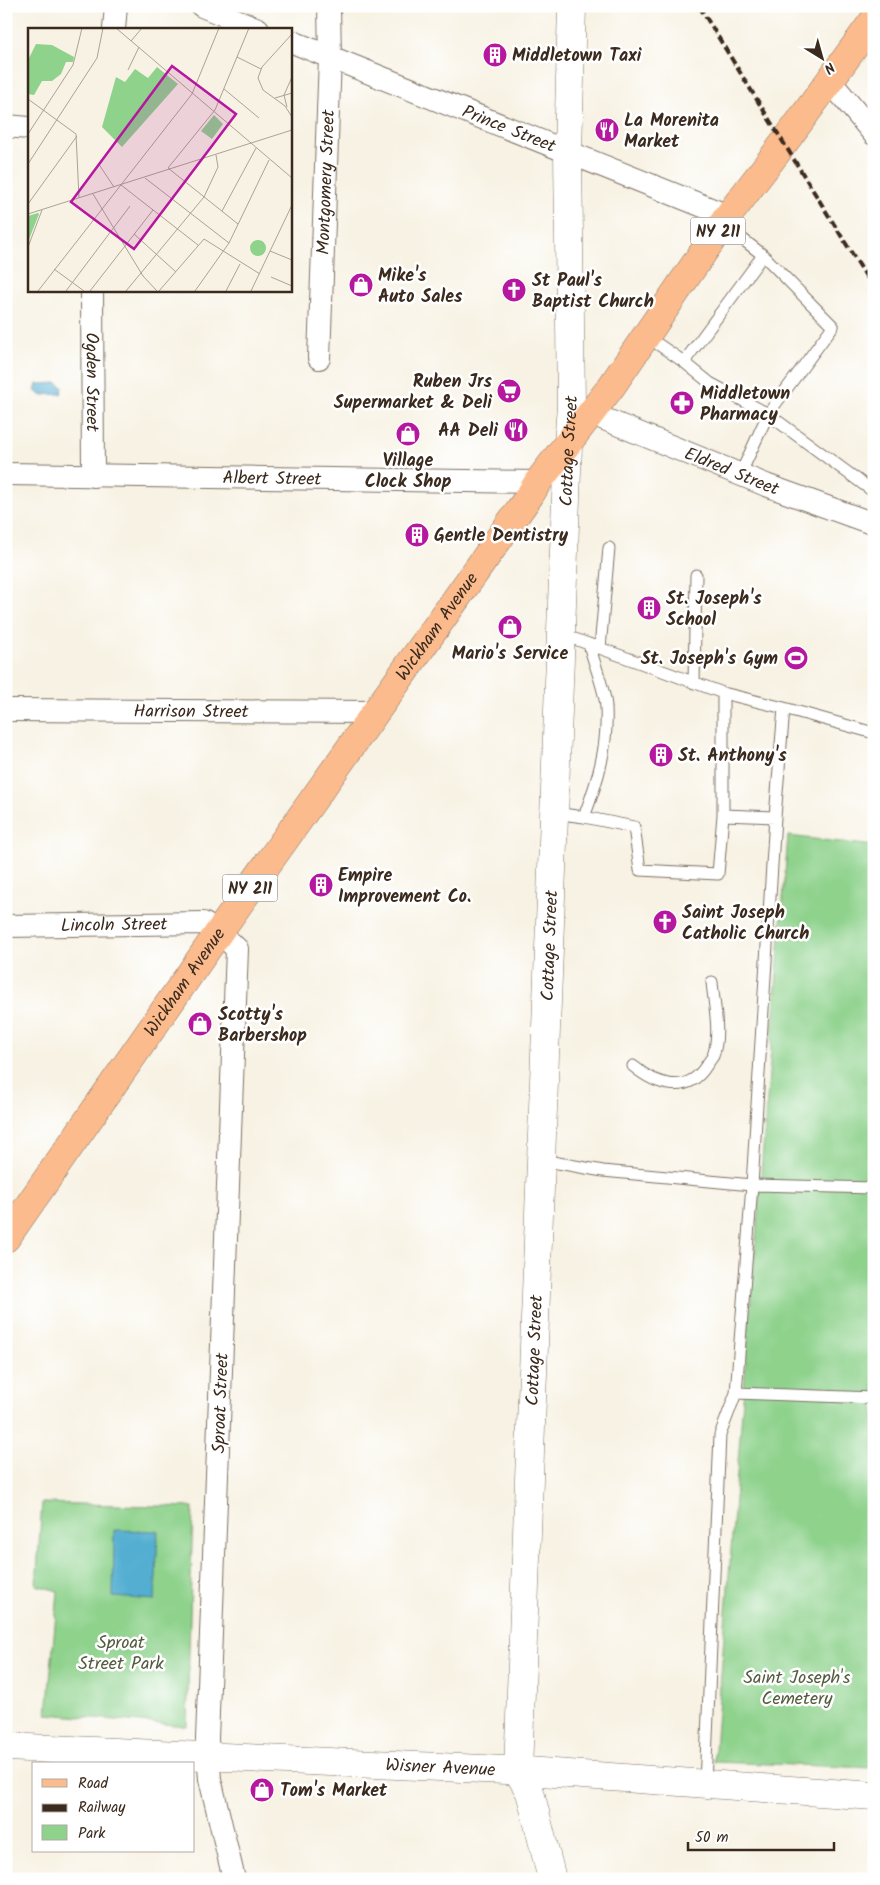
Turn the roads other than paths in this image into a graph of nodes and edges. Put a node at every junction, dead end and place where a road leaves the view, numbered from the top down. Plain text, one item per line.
1 (116, 6) edge
2 (202, 6) edge
3 (329, 6) edge
4 (572, 6) edge
5 (874, 20) edge
6 (114, 28) edge
7 (256, 28) edge
8 (291, 41) edge
9 (330, 57) junction
10 (830, 82) junction
11 (6, 126) edge
12 (28, 128) edge
13 (874, 134) edge
14 (568, 151) junction
15 (726, 220) junction
16 (764, 255) junction
17 (92, 291) edge
18 (646, 336) junction
19 (319, 358) dead end
20 (684, 362) junction
21 (592, 414) junction
22 (768, 414) junction
23 (568, 445) junction
24 (6, 474) edge
25 (740, 475) junction
26 (93, 476) junction
27 (538, 482) junction
28 (874, 492) edge
29 (874, 524) edge
30 (609, 548) dead end
31 (696, 575) dead end
32 (561, 634) junction
33 (589, 644) junction
34 (600, 648) junction
35 (694, 683) junction
36 (723, 693) junction
37 (784, 708) junction
38 (6, 710) edge
39 (376, 712) junction
40 (874, 733) edge
41 (554, 814) junction
42 (722, 815) junction
43 (584, 816) junction
44 (775, 816) junction
45 (6, 926) edge
46 (219, 932) junction
47 (712, 982) dead end
48 (633, 1066) dead end
49 (541, 1160) junction
50 (752, 1185) junction
51 (874, 1188) edge
52 (6, 1238) edge
53 (736, 1393) junction
54 (874, 1398) edge
55 (6, 1748) edge
56 (208, 1756) junction
57 (518, 1771) junction
58 (705, 1784) junction
59 (874, 1796) edge
60 (234, 1879) edge
61 (552, 1879) edge

1 - 6 street
2 - 7 street
3 - 9 street, Montgomery Street
4 - 14 street, Cottage Street
5 - 10 main road, Wickham Avenue / NY 211
8 - 9 street, Prince Street
9 - 14 street, Prince Street
9 - 19 street, Montgomery Street
10 - 13 street
10 - 15 main road, Wickham Avenue / NY 211
11 - 12 street
14 - 15 street, Prince Street
14 - 23 street, Cottage Street
15 - 16 lane
15 - 18 main road, Wickham Avenue / NY 211
16 - 20 lane
16 - 22 lane
17 - 26 street, Ogden Street
18 - 20 lane
18 - 21 main road, Wickham Avenue / NY 211
20 - 22 lane
21 - 23 main road, Wickham Avenue / NY 211
21 - 25 street, Eldred Street
22 - 25 lane
22 - 28 lane
23 - 27 main road, Wickham Avenue / NY 211
23 - 32 street, Cottage Street
24 - 26 street, Albert Street
25 - 29 street, Eldred Street
26 - 27 street, Albert Street
27 - 39 main road, Wickham Avenue / NY 211
30 - 34 lane
31 - 35 lane
32 - 33 lane
32 - 41 street, Cottage Street
33 - 34 lane
33 - 43 lane
34 - 35 lane
35 - 36 lane
36 - 37 lane
36 - 42 lane
37 - 40 lane
37 - 44 lane
38 - 39 street, Harrison Street
39 - 46 main road, Wickham Avenue / NY 211
41 - 43 lane
41 - 49 street, Cottage Street
42 - 43 lane
42 - 44 lane
44 - 50 lane
45 - 46 street, Lincoln Street
46 - 52 main road, Wickham Avenue / NY 211
46 - 56 street, Sproat Street
47 - 48 lane
49 - 50 lane
49 - 57 street, Cottage Street
50 - 51 lane
50 - 53 lane
53 - 54 lane
53 - 58 lane
55 - 56 street, Wisner Avenue
56 - 57 street, Wisner Avenue
56 - 60 street, Sproat Street
57 - 58 street, Wisner Avenue
57 - 61 street
58 - 59 street, Wisner Avenue

